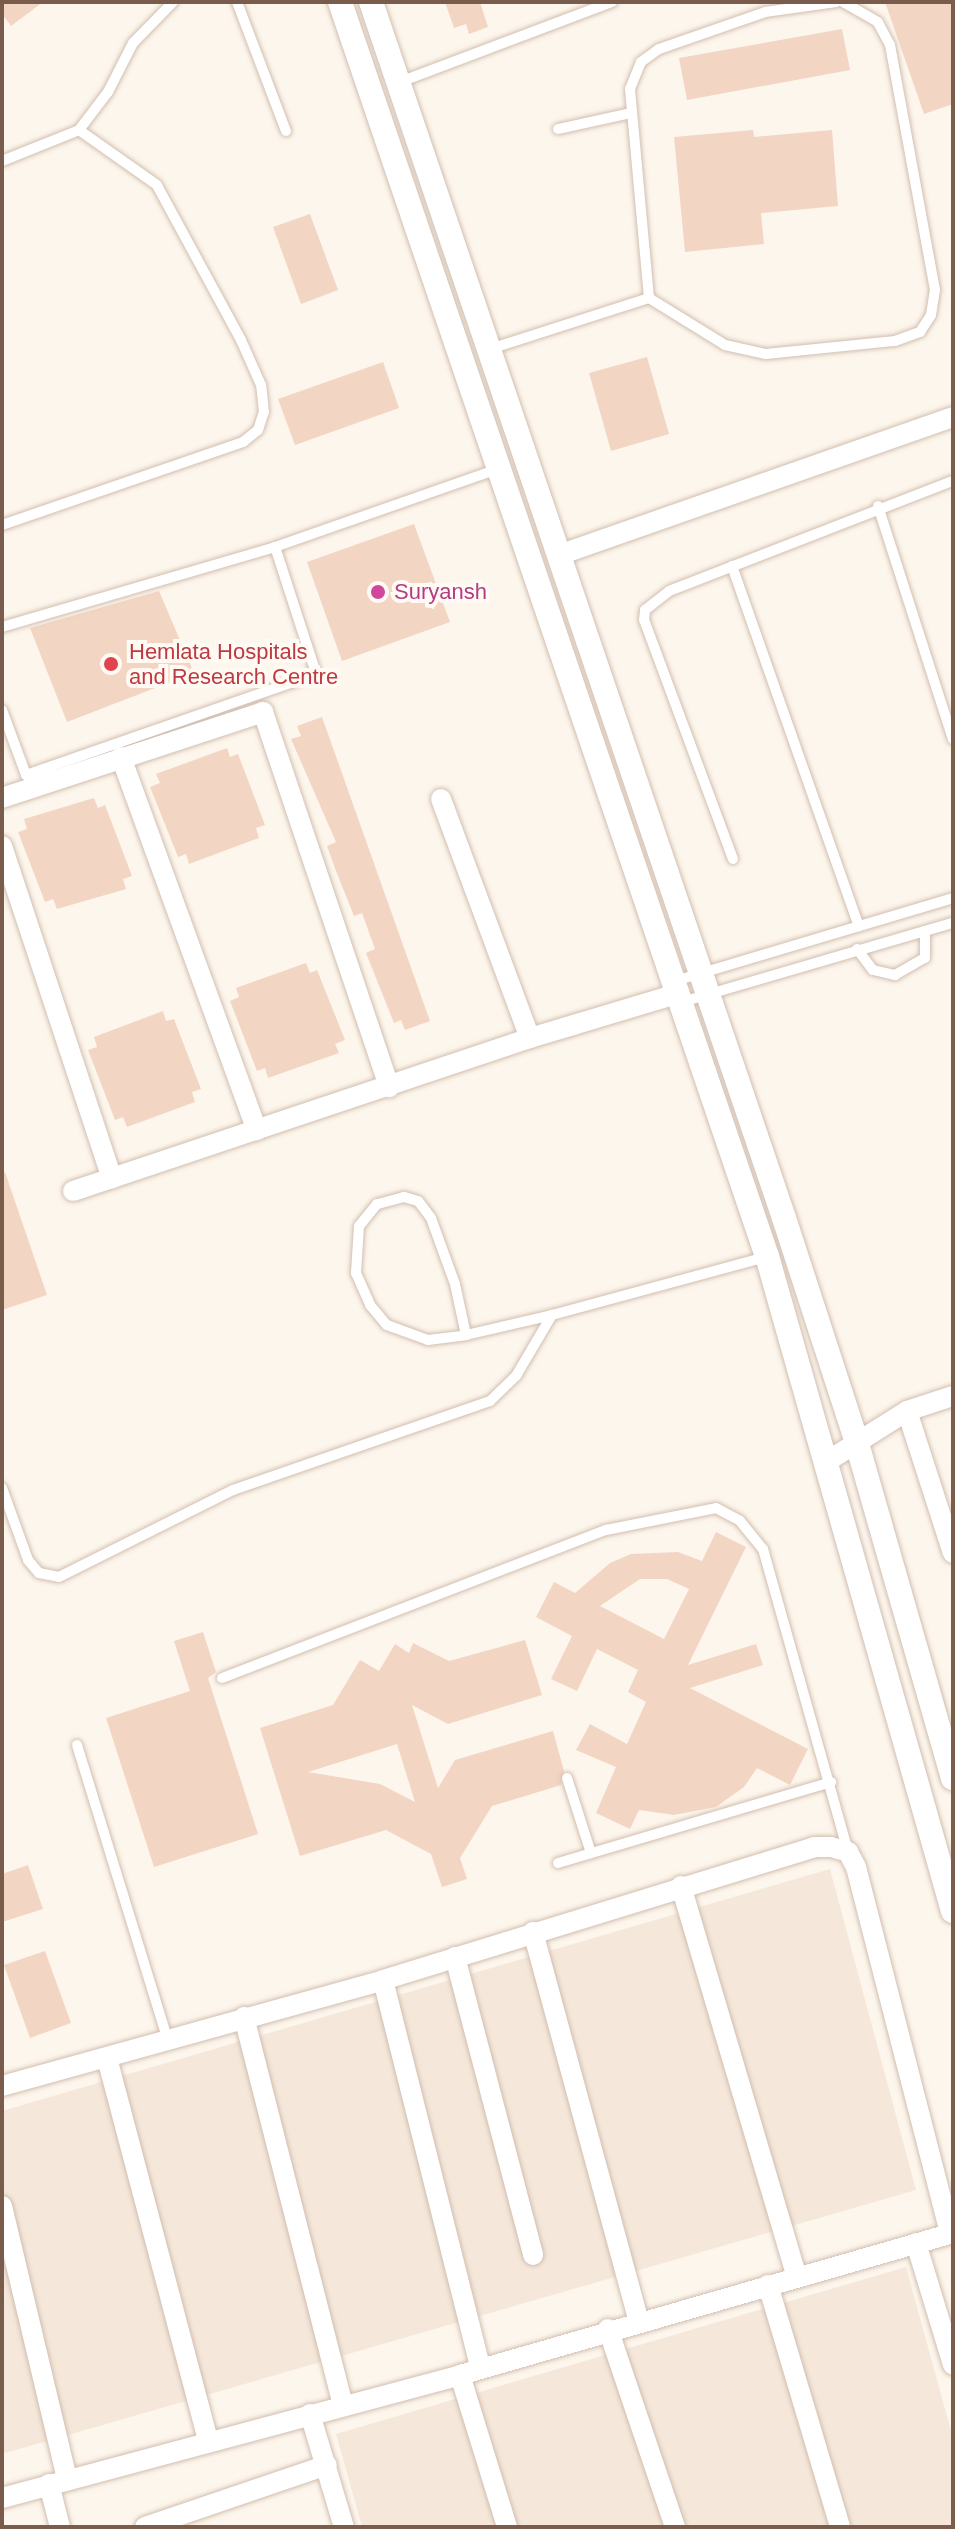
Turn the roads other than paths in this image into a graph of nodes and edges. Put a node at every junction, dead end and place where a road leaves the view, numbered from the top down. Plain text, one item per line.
1 (173, 2) edge
2 (237, 2) edge
3 (340, 2) edge
4 (371, 2) edge
5 (612, 2) edge
6 (836, 2) edge
7 (843, 2) edge
8 (400, 82) junction
9 (631, 113) junction
10 (558, 129) dead end
11 (79, 130) junction
12 (286, 131) dead end
13 (2, 161) edge
14 (649, 298) junction
15 (490, 349) junction
16 (953, 417) edge
17 (498, 469) junction
18 (953, 481) edge
19 (878, 506) junction
20 (2, 525) edge
21 (275, 547) junction
22 (559, 555) junction
23 (732, 566) junction
24 (2, 627) edge
25 (2, 710) edge
26 (953, 739) edge
27 (121, 757) junction
28 (2, 798) edge
29 (441, 799) dead end
30 (2, 846) edge
31 (733, 859) dead end
32 (953, 898) edge
33 (953, 923) edge
34 (859, 926) junction
35 (925, 931) junction
36 (857, 949) junction
37 (705, 983) junction
38 (676, 993) junction
39 (530, 1038) junction
40 (389, 1087) junction
41 (257, 1130) junction
42 (112, 1178) junction
43 (73, 1191) dead end
44 (767, 1256) junction
45 (552, 1315) junction
46 (466, 1335) junction
47 (953, 1396) edge
48 (907, 1411) junction
49 (856, 1440) junction
50 (826, 1462) junction
51 (2, 1488) edge
52 (953, 1553) edge
53 (222, 1678) dead end
54 (77, 1745) dead end
55 (567, 1778) dead end
56 (953, 1778) edge
57 (831, 1782) junction
58 (848, 1852) junction
59 (591, 1853) junction
60 (558, 1863) dead end
61 (681, 1886) junction
62 (953, 1911) edge
63 (533, 1932) junction
64 (455, 1957) junction
65 (383, 1980) junction
66 (244, 2017) junction
67 (168, 2040) junction
68 (107, 2058) junction
69 (2, 2086) edge
70 (2, 2206) edge
71 (951, 2233) edge
72 (916, 2243) junction
73 (533, 2255) dead end
74 (796, 2275) junction
75 (768, 2285) junction
76 (639, 2321) junction
77 (608, 2329) junction
78 (953, 2365) edge
79 (480, 2366) junction
80 (460, 2375) junction
81 (343, 2404) junction
82 (310, 2414) junction
83 (208, 2441) junction
84 (327, 2465) junction
85 (58, 2482) junction
86 (2, 2498) edge
87 (60, 2527) edge
88 (145, 2527) edge
89 (344, 2527) edge
90 (507, 2527) edge
91 (675, 2527) edge
92 (840, 2527) edge

1 - 11 lane
2 - 12 lane
3 - 17 street
4 - 8 street
5 - 8 lane
6 - 9 lane
7 - 14 lane
8 - 15 street
9 - 10 lane
9 - 14 lane
11 - 13 lane
11 - 20 lane
14 - 15 lane
15 - 22 street
16 - 22 street
17 - 21 lane
17 - 38 street
18 - 19 lane
19 - 23 lane
19 - 26 lane
21 - 24 lane
21 - 25 lane
22 - 37 street
23 - 31 lane
23 - 34 lane
27 - 28 street
27 - 40 street
27 - 41 street
29 - 39 street
30 - 42 street
32 - 34 lane
33 - 35 lane
34 - 37 lane
35 - 36 lane
35 - 36 lane
36 - 37 lane
37 - 38 lane
37 - 38 lane
37 - 49 street
38 - 39 street
38 - 44 street
39 - 40 street
40 - 41 street
41 - 42 street
42 - 43 street
44 - 45 lane
44 - 50 street
45 - 46 lane
45 - 51 lane
46 - 46 lane
47 - 48 street
48 - 49 street
48 - 52 street
49 - 50 street
49 - 56 street
50 - 62 street
53 - 57 lane
54 - 67 lane
55 - 59 lane
57 - 58 lane
57 - 59 lane
58 - 61 street
58 - 71 street
59 - 60 lane
61 - 63 street
61 - 74 street
63 - 64 street
63 - 76 street
64 - 65 street
64 - 73 street
65 - 66 street
65 - 79 street
66 - 67 street
66 - 81 street
67 - 68 street
68 - 69 street
68 - 83 street
70 - 85 street
71 - 72 street
72 - 74 street
72 - 78 street
74 - 75 street
75 - 76 street
75 - 92 street
76 - 77 street
77 - 79 street
77 - 91 street
79 - 80 street
80 - 81 street
80 - 90 street
81 - 82 street
82 - 83 street
82 - 84 street
83 - 85 street
84 - 88 street
84 - 89 street
85 - 86 street
85 - 87 street

